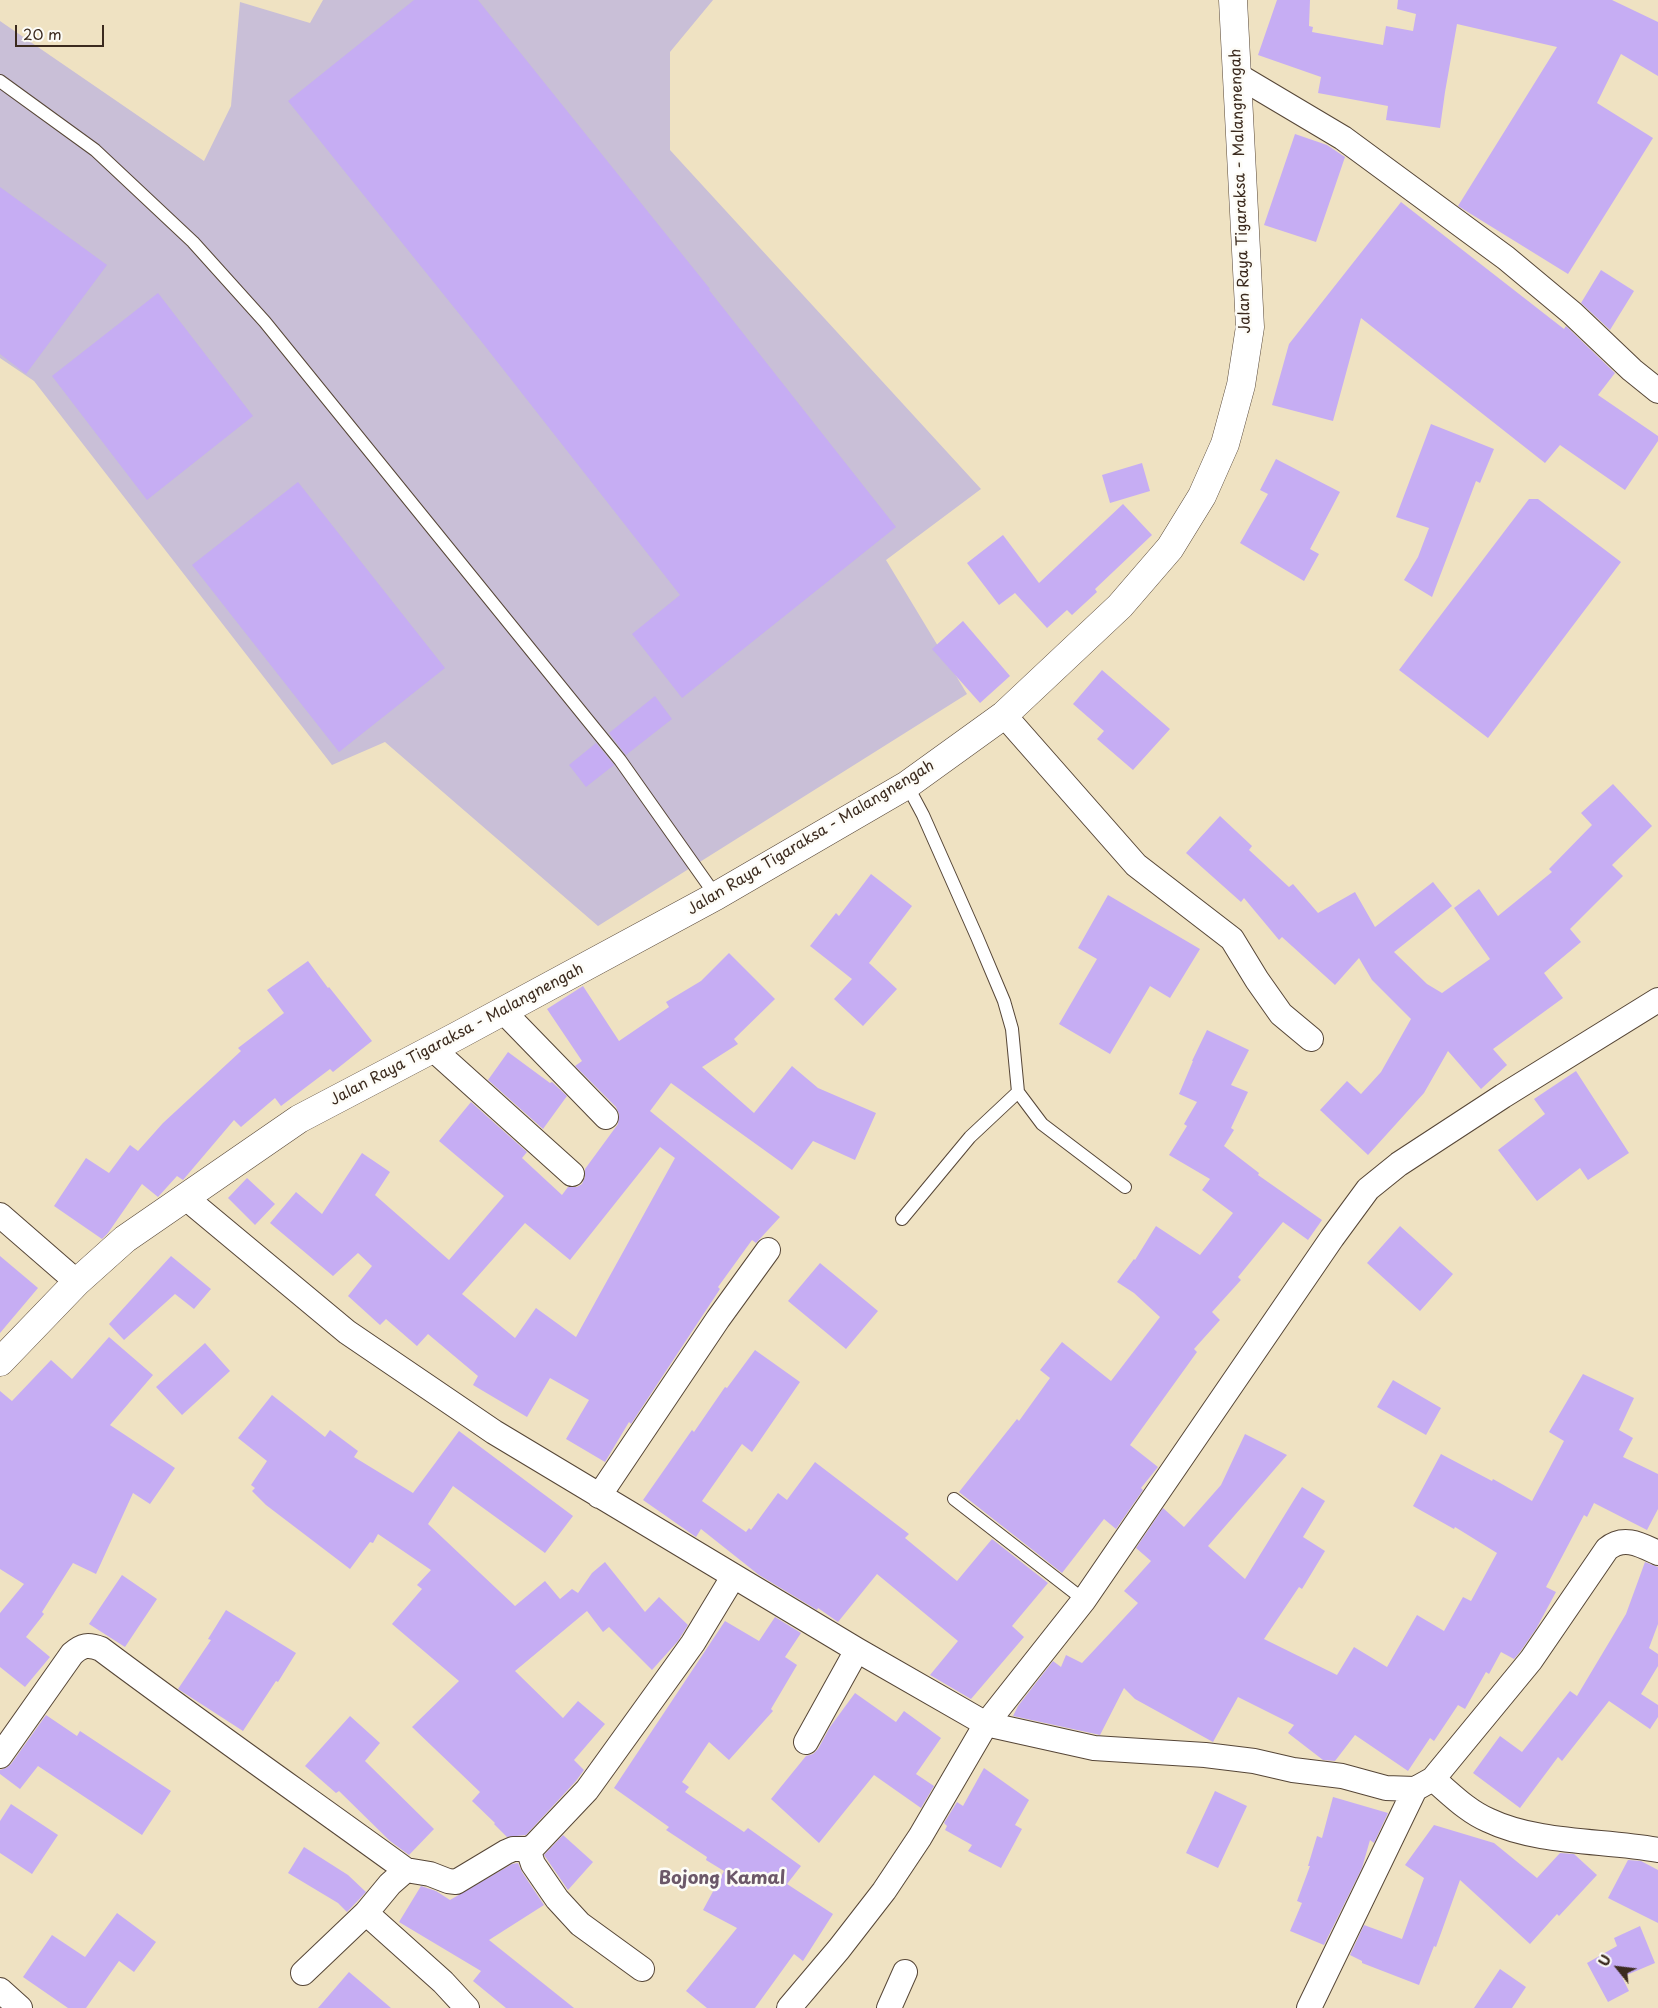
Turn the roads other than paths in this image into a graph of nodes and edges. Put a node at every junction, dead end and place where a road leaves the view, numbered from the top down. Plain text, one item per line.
1 (1233, 0) edge
2 (1237, 75) junction
3 (0, 81) edge
4 (1658, 391) edge
5 (1004, 715) junction
6 (907, 785) junction
7 (716, 896) junction
8 (1658, 1000) edge
9 (503, 1012) junction
10 (1311, 1039) dead end
11 (433, 1049) junction
12 (1018, 1092) junction
13 (606, 1118) dead end
14 (572, 1174) dead end
15 (1125, 1187) dead end
16 (186, 1198) junction
17 (0, 1215) edge
18 (902, 1220) dead end
19 (768, 1250) dead end
20 (77, 1282) junction
21 (0, 1362) edge
22 (599, 1496) junction
23 (954, 1500) dead end
24 (1658, 1553) edge
25 (733, 1576) junction
26 (1084, 1600) junction
27 (857, 1650) junction
28 (986, 1724) junction
29 (806, 1742) dead end
30 (0, 1756) edge
31 (1424, 1784) junction
32 (528, 1849) junction
33 (1658, 1850) edge
34 (406, 1870) junction
35 (366, 1913) junction
36 (642, 1969) dead end
37 (905, 1972) dead end
38 (303, 1973) dead end
39 (0, 1990) edge
40 (20, 2008) edge
41 (467, 2008) edge
42 (789, 2008) edge
43 (889, 2008) edge
44 (1309, 2008) edge

1 - 2 main road, Jalan Raya Tigaraksa - Malangnengah
2 - 4 street
2 - 5 main road, Jalan Raya Tigaraksa - Malangnengah
3 - 7 lane
5 - 6 main road, Jalan Raya Tigaraksa - Malangnengah
5 - 10 street
6 - 7 main road, Jalan Raya Tigaraksa - Malangnengah
6 - 12 lane
7 - 9 main road, Jalan Raya Tigaraksa - Malangnengah
8 - 26 street
9 - 11 main road, Jalan Raya Tigaraksa - Malangnengah
9 - 13 street
11 - 14 street
11 - 16 main road, Jalan Raya Tigaraksa - Malangnengah
12 - 15 lane
12 - 18 lane
16 - 20 main road, Jalan Raya Tigaraksa - Malangnengah
16 - 22 street
17 - 20 street
19 - 22 street
20 - 21 main road, Jalan Raya Tigaraksa - Malangnengah
22 - 25 street
23 - 26 lane
24 - 31 street
25 - 27 street
25 - 32 street
26 - 28 street
27 - 28 street
27 - 29 street
28 - 31 street
28 - 42 street
30 - 34 street
31 - 33 street
31 - 44 street
32 - 34 street
32 - 36 street
34 - 35 street
35 - 38 street
35 - 41 street
37 - 43 street
39 - 40 street

